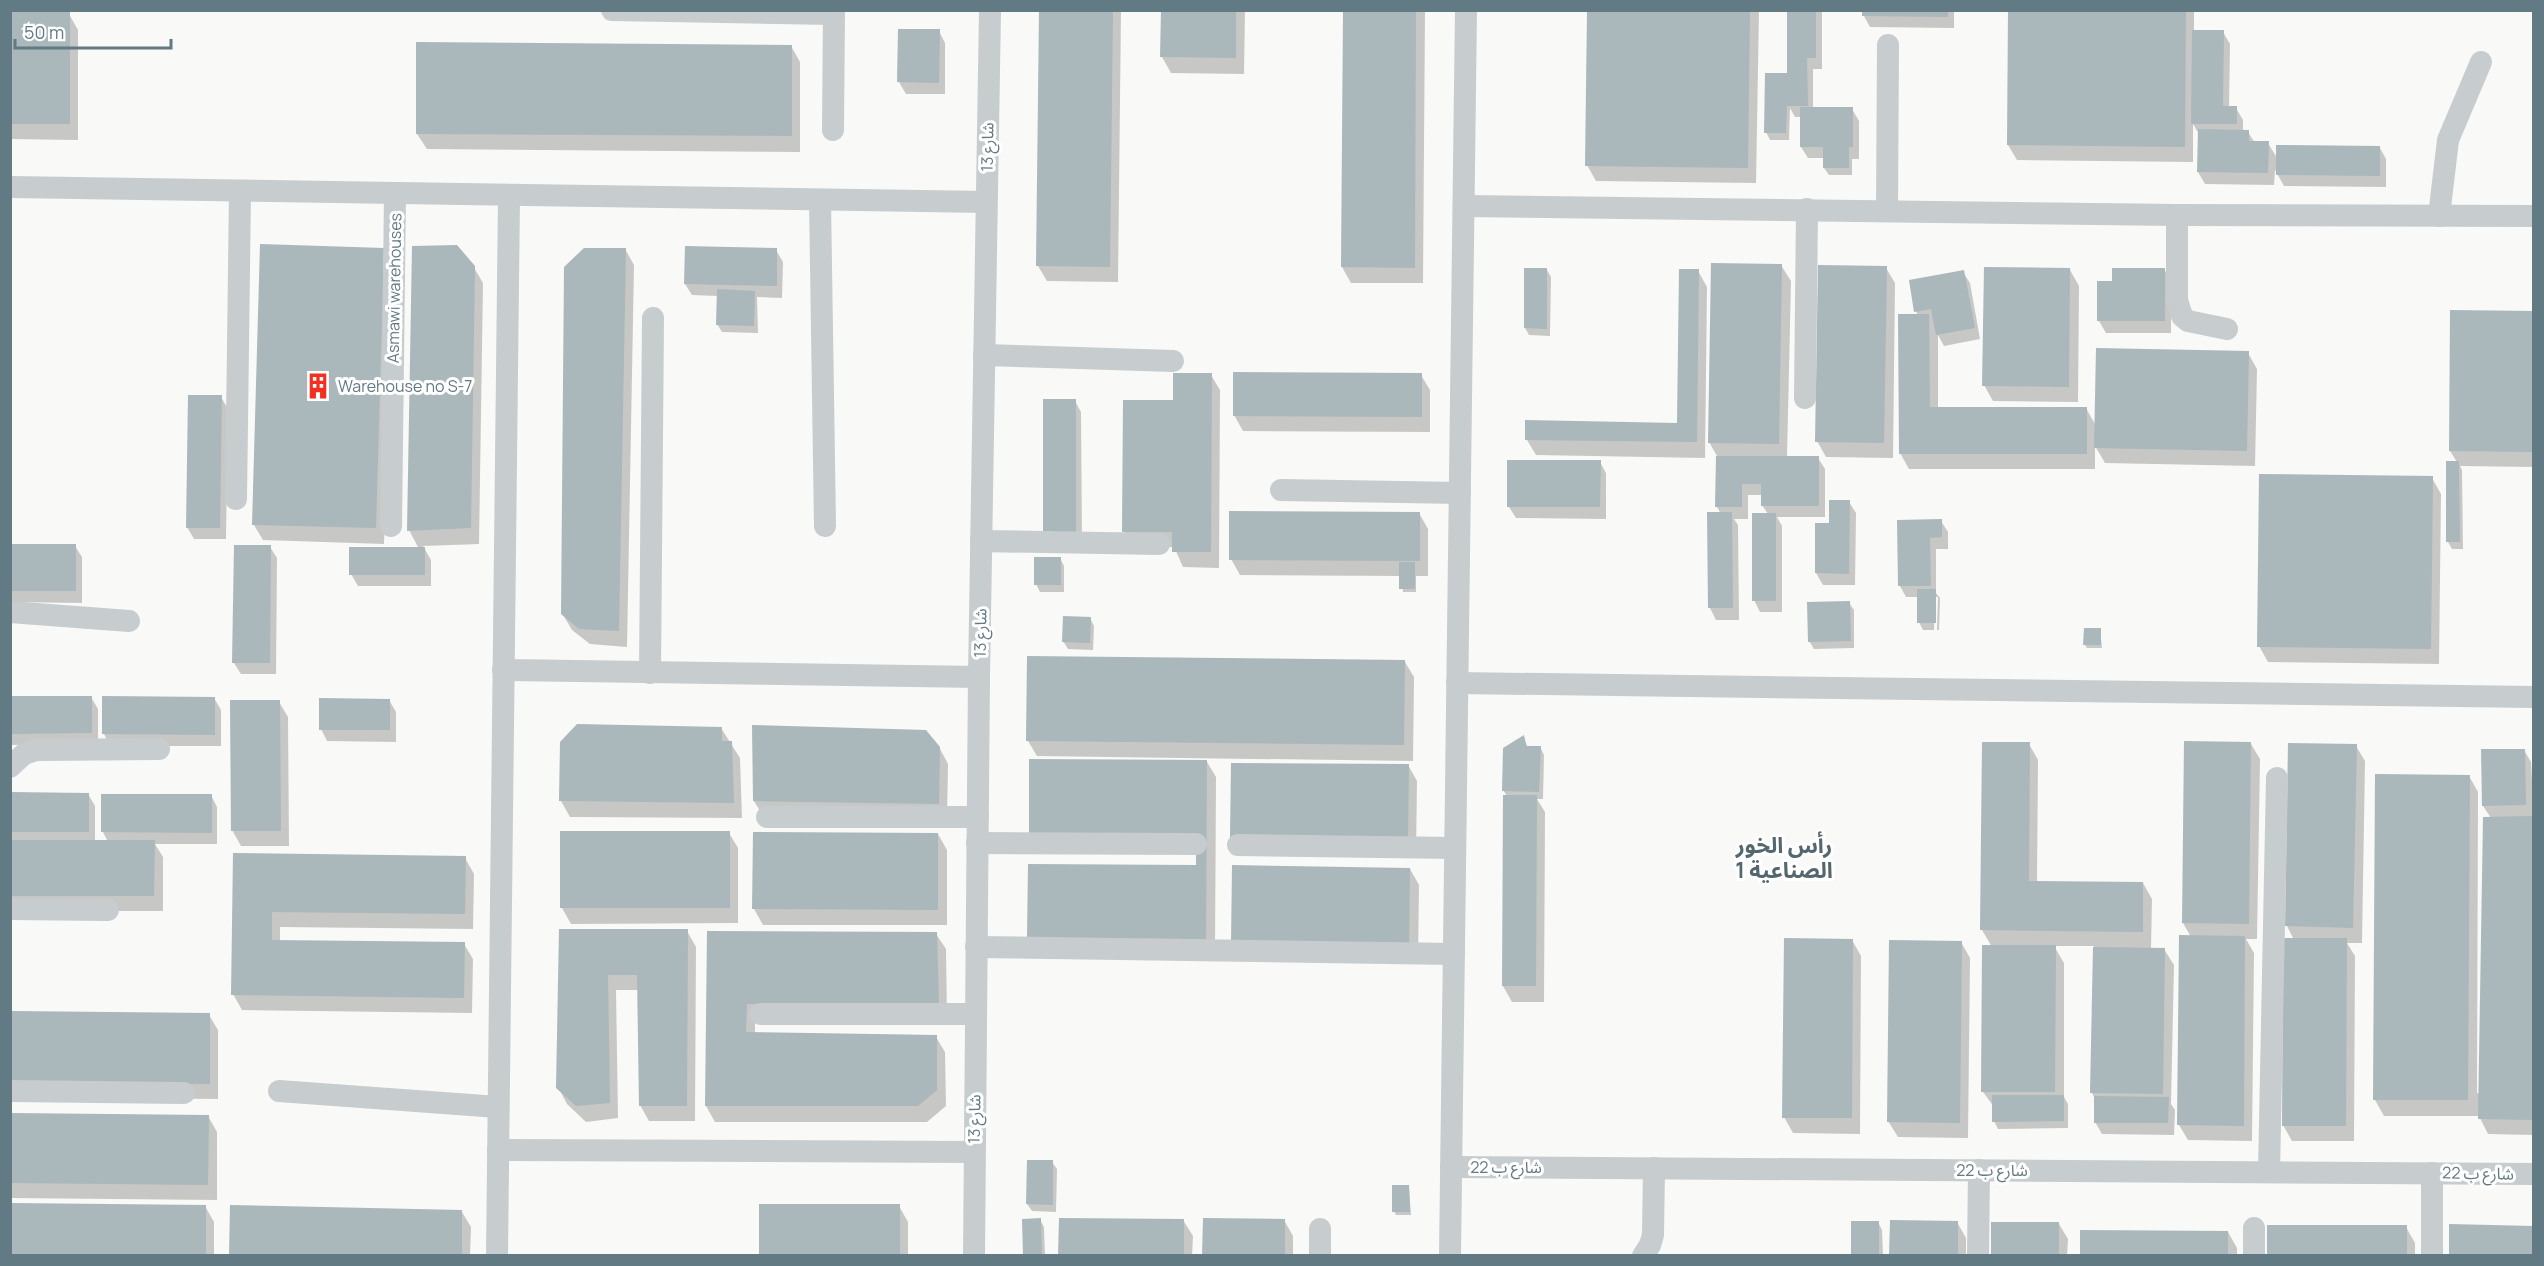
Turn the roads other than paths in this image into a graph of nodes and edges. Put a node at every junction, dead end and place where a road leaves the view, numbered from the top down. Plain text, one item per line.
1 (612, 10) edge
2 (990, 10) edge
3 (1466, 10) edge
4 (834, 12) edge
5 (1888, 45) dead end
6 (2481, 62) dead end
7 (833, 130) dead end
8 (10, 187) edge
9 (240, 191) junction
10 (394, 194) junction
11 (509, 196) junction
12 (820, 200) junction
13 (986, 202) junction
14 (1464, 206) junction
15 (1807, 209) junction
16 (1887, 210) junction
17 (2177, 215) junction
18 (2439, 216) junction
19 (2534, 216) edge
20 (653, 318) dead end
21 (2227, 328) dead end
22 (984, 355) junction
23 (1173, 361) dead end
24 (1805, 398) dead end
25 (1281, 490) dead end
26 (1460, 492) junction
27 (236, 499) dead end
28 (391, 526) dead end
29 (825, 526) dead end
30 (981, 541) junction
31 (1159, 544) dead end
32 (10, 612) edge
33 (129, 621) dead end
34 (503, 670) junction
35 (650, 673) junction
36 (979, 677) junction
37 (1457, 683) junction
38 (2534, 697) edge
39 (159, 749) dead end
40 (10, 767) edge
41 (2277, 778) dead end
42 (767, 817) dead end
43 (978, 817) junction
44 (977, 843) junction
45 (1196, 844) dead end
46 (1238, 845) dead end
47 (1455, 848) junction
48 (10, 909) edge
49 (108, 910) dead end
50 (976, 947) junction
51 (1454, 954) junction
52 (761, 1014) dead end
53 (975, 1014) junction
54 (10, 1091) edge
55 (279, 1091) dead end
56 (184, 1093) dead end
57 (498, 1107) junction
58 (498, 1150) junction
59 (974, 1152) junction
60 (1451, 1167) junction
61 (1654, 1168) junction
62 (1978, 1170) junction
63 (2269, 1172) junction
64 (2432, 1173) junction
65 (2534, 1174) edge
66 (2254, 1228) dead end
67 (1320, 1230) dead end
68 (496, 1256) edge
69 (974, 1256) edge
70 (1320, 1256) edge
71 (1450, 1256) edge
72 (1643, 1256) edge
73 (1978, 1256) edge
74 (2254, 1256) edge
75 (2432, 1256) edge

1 - 4 street
2 - 13 street, شارع 13
3 - 14 street
4 - 7 street
5 - 16 street
6 - 18 street
8 - 9 street
9 - 10 street
9 - 27 street
10 - 11 street
10 - 28 street, Asmawi warehouses
11 - 12 street
11 - 34 street
12 - 13 street
12 - 29 street
13 - 22 street, شارع 13
14 - 15 street
14 - 26 street
15 - 16 street
15 - 24 street
16 - 17 street
17 - 18 street
17 - 21 street
18 - 19 street
20 - 35 street
22 - 23 street
22 - 30 street, شارع 13
25 - 26 street
26 - 37 street
30 - 31 street
30 - 36 street, شارع 13
32 - 33 street
34 - 35 street
34 - 57 street
35 - 36 street
36 - 43 street, شارع 13
37 - 38 street
37 - 47 street
39 - 40 street
41 - 63 street
42 - 43 street
43 - 44 street, شارع 13
44 - 45 street
44 - 50 street, شارع 13
46 - 47 street
47 - 51 street
48 - 49 street
50 - 51 street
50 - 53 street, شارع 13
51 - 60 street
52 - 53 street
53 - 59 street, شارع 13
54 - 56 street
55 - 57 street
57 - 58 street
58 - 59 street
58 - 68 street
59 - 69 street, شارع 13
60 - 61 street, شارع ب 22
60 - 71 street
61 - 62 street, شارع ب 22
61 - 72 street
62 - 63 street, شارع ب 22
62 - 73 street
63 - 64 street, شارع ب 22
64 - 65 street, شارع ب 22
64 - 75 street
66 - 74 street
67 - 70 street

